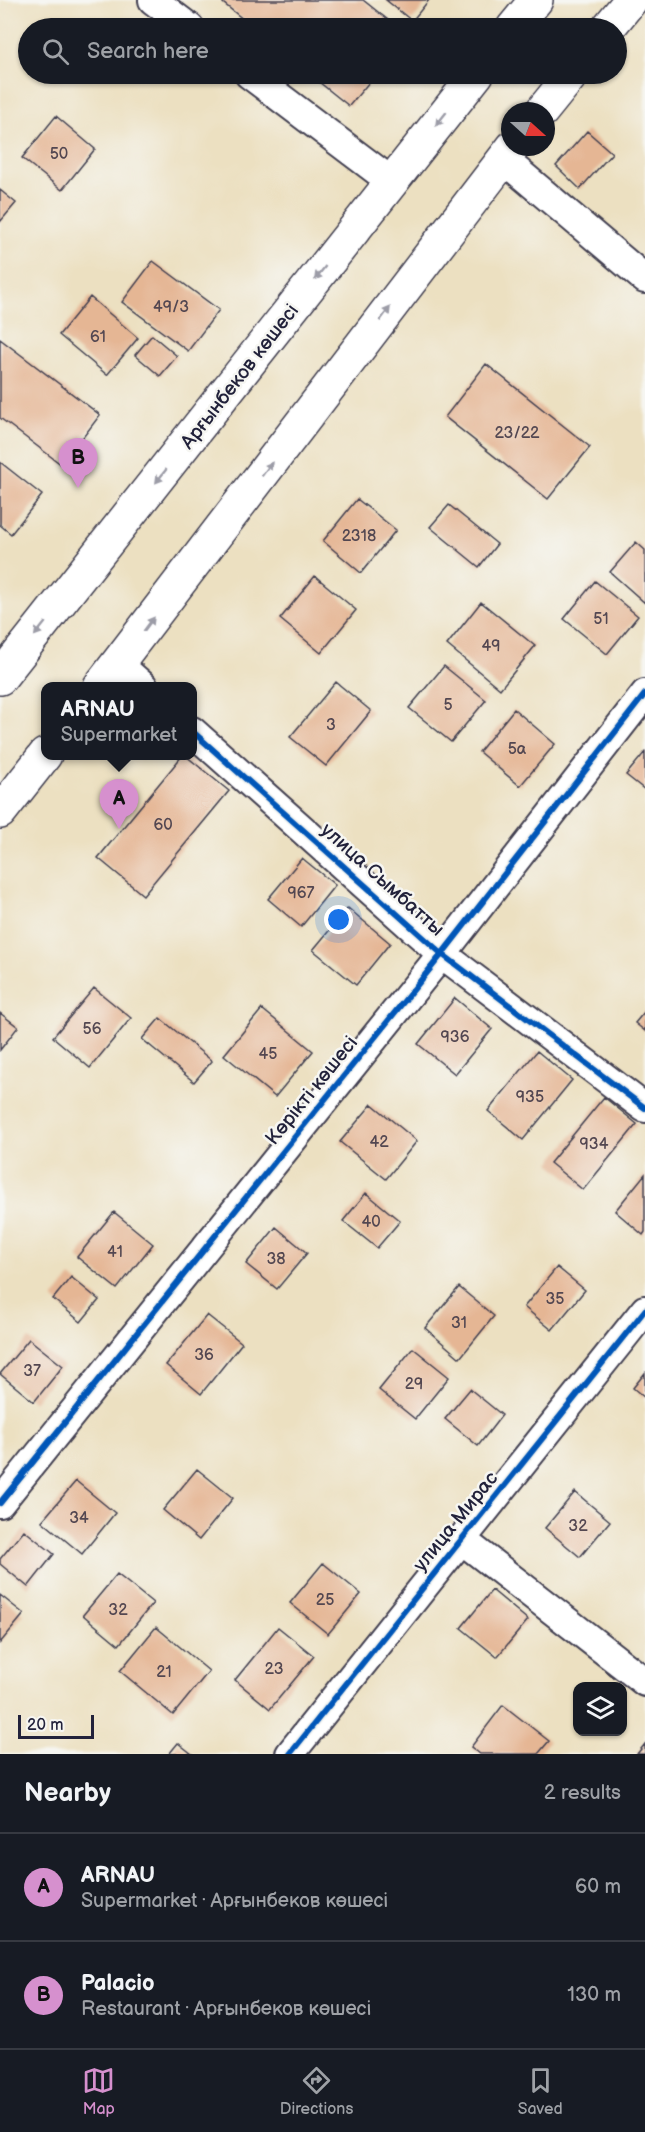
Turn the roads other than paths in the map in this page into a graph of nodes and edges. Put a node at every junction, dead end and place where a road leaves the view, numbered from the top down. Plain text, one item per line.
1 (153, 0) edge
2 (536, 0) edge
3 (631, 0) edge
4 (177, 18) edge
5 (521, 18) edge
6 (616, 18) edge
7 (262, 84) edge
8 (469, 84) edge
9 (564, 84) edge
10 (549, 102) edge
11 (506, 156) edge
12 (511, 156) edge
13 (392, 182) junction
14 (645, 279) edge
15 (109, 675) edge
16 (0, 678) edge
17 (129, 682) edge
18 (645, 694) edge
19 (197, 735) edge
20 (41, 760) edge
21 (0, 812) edge
22 (442, 954) junction
23 (645, 1108) edge
24 (645, 1310) edge
25 (0, 1503) edge
26 (462, 1540) junction
27 (645, 1682) edge
28 (290, 1754) edge

1 - 4 street
2 - 5 main road
3 - 6 main road
7 - 13 street
8 -> 13 main road, Арғынбеков көшесі
9 - 10 main road
15 -> 11 main road
12 - 14 street
13 -> 16 main road, Арғынбеков көшесі
15 - 17 street
18 - 22 street, Көрікті көшесі
19 - 22 street, улица Сымбатты
20 - 21 main road
22 - 23 street, улица Сымбатты
22 - 25 street, Көрікті көшесі
24 - 26 street, улица Мирас
26 - 27 street
26 - 28 street, улица Мирас

